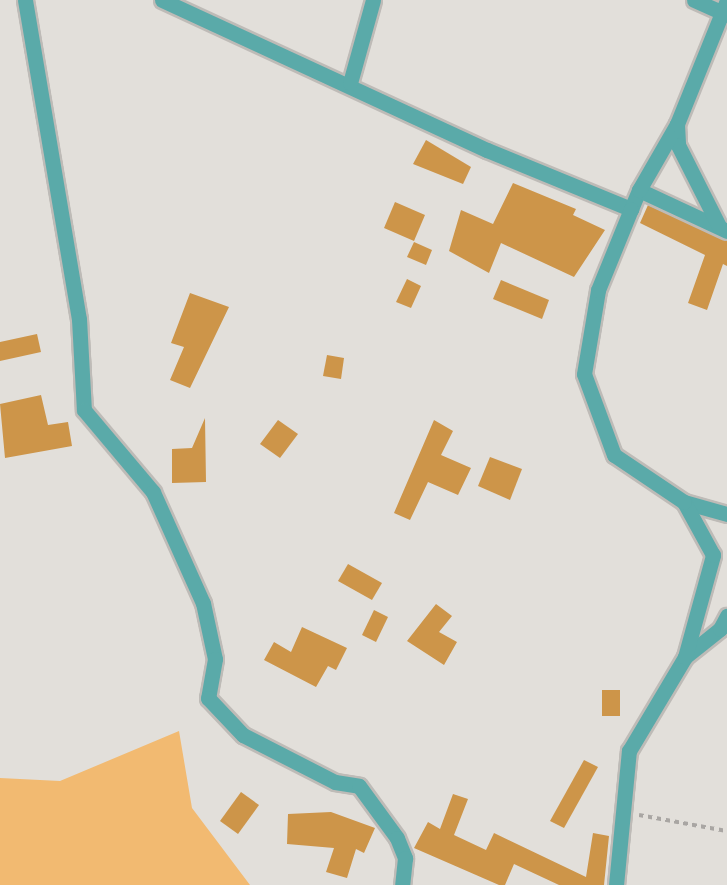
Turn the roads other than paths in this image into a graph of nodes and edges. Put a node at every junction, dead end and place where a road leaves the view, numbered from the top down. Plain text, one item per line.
1 (25, 0) edge
2 (162, 0) edge
3 (373, 0) edge
4 (694, 0) edge
5 (726, 9) edge
6 (350, 83) junction
7 (677, 124) junction
8 (639, 189) junction
9 (631, 209) junction
10 (723, 228) edge
11 (684, 502) junction
12 (727, 514) edge
13 (727, 616) edge
14 (685, 657) junction
15 (402, 885) edge
16 (616, 885) edge

1 - 15 street
2 - 6 street
3 - 6 street
4 - 5 street
5 - 7 street
6 - 9 street
7 - 8 street
7 - 10 street
8 - 9 street
8 - 10 street
9 - 11 street
11 - 12 street
11 - 14 street
13 - 14 street
14 - 16 street

